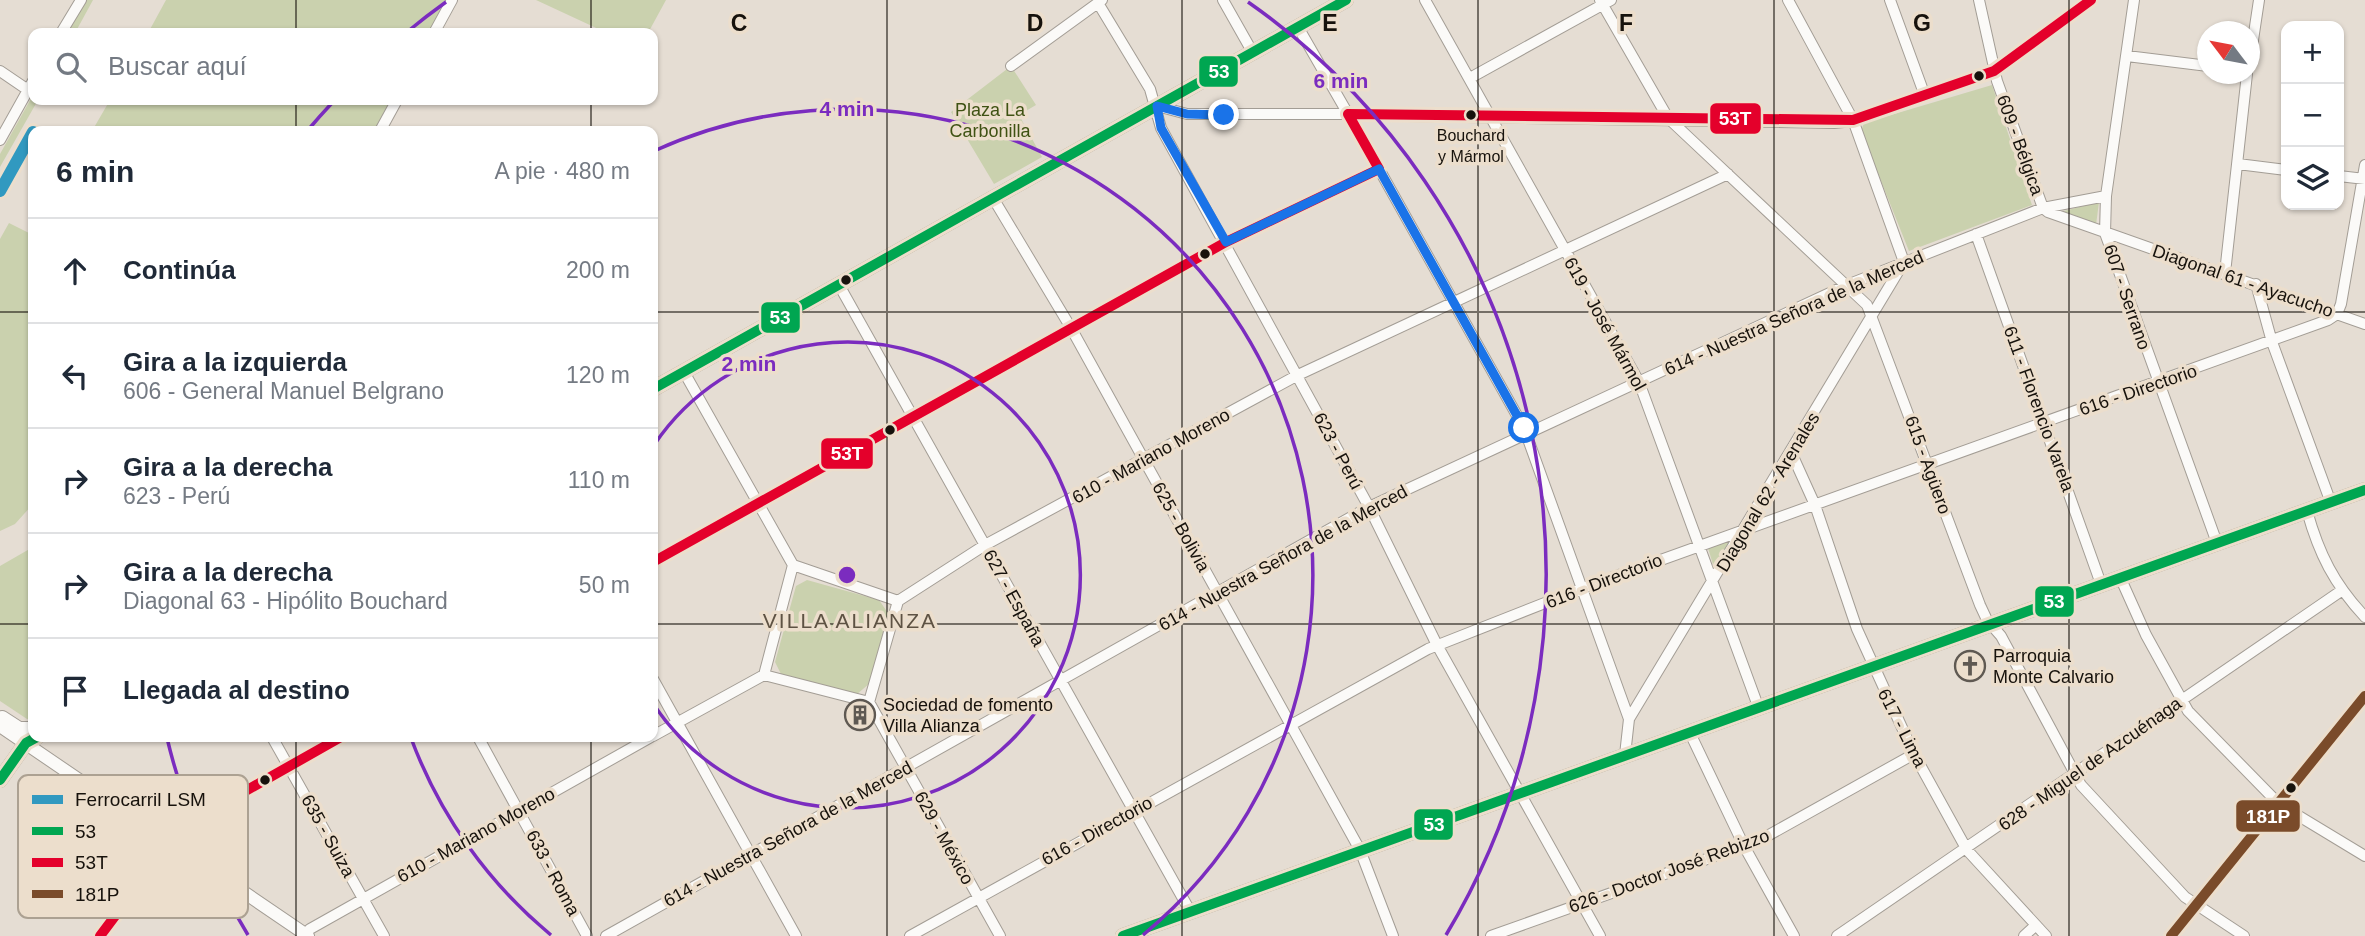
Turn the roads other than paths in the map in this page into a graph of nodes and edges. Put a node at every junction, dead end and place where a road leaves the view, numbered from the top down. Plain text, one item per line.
1 (81, 0) edge
2 (452, 0) edge
3 (1223, 0) edge
4 (1346, 0) edge
5 (1425, 0) edge
6 (1788, 0) edge
7 (1890, 0) edge
8 (1979, 0) edge
9 (2091, 0) edge
10 (2134, 0) edge
11 (2259, 0) edge
12 (1100, 1) edge
13 (1604, 2) edge
14 (2256, 21) edge
15 (1298, 27) junction
16 (64, 28) edge
17 (437, 28) edge
18 (1253, 53) junction
19 (2127, 56) junction
20 (2197, 65) edge
21 (1011, 66) dead end
22 (0, 71) edge
23 (1994, 71) junction
24 (1469, 78) junction
25 (2247, 84) edge
26 (28, 85) edge
27 (28, 91) edge
28 (1924, 96) junction
29 (394, 105) edge
30 (1157, 106) junction
31 (1348, 114) junction
32 (1489, 118) junction
33 (1668, 118) junction
34 (1853, 120) junction
35 (383, 126) edge
36 (0, 140) edge
37 (2238, 164) junction
38 (2365, 165) edge
39 (1379, 169) junction
40 (2281, 169) edge
41 (1728, 174) junction
42 (2344, 177) edge
43 (2364, 179) edge
44 (2106, 196) junction
45 (993, 198) junction
46 (2043, 208) junction
47 (2105, 233) junction
48 (1976, 234) junction
49 (1226, 242) junction
50 (1566, 251) junction
51 (1904, 262) junction
52 (2225, 273) junction
53 (2256, 284) junction
54 (839, 285) junction
55 (1847, 285) junction
56 (1453, 303) junction
57 (1872, 314) junction
58 (2337, 314) junction
59 (2365, 324) edge
60 (1071, 328) junction
61 (2272, 342) junction
62 (684, 372) junction
63 (1298, 375) junction
64 (1640, 382) junction
65 (2157, 384) junction
66 (658, 386) edge
67 (911, 417) junction
68 (2044, 423) junction
69 (1527, 436) junction
70 (1791, 452) junction
71 (1144, 460) junction
72 (1927, 465) junction
73 (2365, 490) edge
74 (758, 503) junction
75 (2331, 503) junction
76 (1815, 505) junction
77 (1368, 507) junction
78 (2307, 511) junction
79 (1745, 530) junction
80 (2217, 543) junction
81 (985, 545) junction
82 (1700, 545) junction
83 (658, 559) edge
84 (793, 565) junction
85 (2120, 577) junction
86 (1713, 584) junction
87 (2101, 584) junction
88 (1583, 588) junction
89 (2341, 591) junction
90 (1217, 592) junction
91 (898, 601) junction
92 (2365, 617) edge
93 (1991, 625) junction
94 (1437, 645) junction
95 (1872, 667) junction
96 (764, 676) junction
97 (1061, 681) junction
98 (658, 688) edge
99 (2365, 696) edge
100 (2181, 701) junction
101 (869, 702) junction
102 (1758, 706) junction
103 (0, 719) edge
104 (1629, 719) junction
105 (677, 722) junction
106 (1292, 725) junction
107 (28, 729) edge
108 (1689, 731) junction
109 (658, 733) edge
110 (28, 738) edge
111 (29, 742) edge
112 (34, 742) edge
113 (275, 742) edge
114 (332, 742) edge
115 (481, 742) edge
116 (641, 742) edge
117 (1914, 754) junction
118 (1625, 755) junction
119 (289, 766) junction
120 (904, 769) junction
121 (80, 775) edge
122 (2073, 775) junction
123 (0, 780) edge
124 (248, 789) edge
125 (1520, 792) junction
126 (2279, 804) junction
127 (520, 809) junction
128 (1134, 810) junction
129 (1744, 846) junction
130 (1360, 849) junction
131 (1967, 849) junction
132 (749, 856) junction
133 (2365, 856) edge
134 (248, 894) edge
135 (977, 897) junction
136 (363, 899) junction
137 (1582, 903) junction
138 (2196, 906) junction
139 (1190, 911) junction
140 (113, 918) edge
141 (2036, 925) junction
142 (306, 935) edge
143 (100, 936) edge
144 (384, 936) edge
145 (587, 936) edge
146 (606, 936) edge
147 (796, 936) edge
148 (910, 936) edge
149 (1000, 936) edge
150 (1124, 936) edge
151 (1393, 936) edge
152 (1491, 936) edge
153 (1600, 936) edge
154 (1794, 936) edge
155 (1837, 936) edge
156 (2024, 936) edge
157 (2046, 936) edge
158 (2171, 936) edge
159 (2244, 936) edge

1 - 16 street
2 - 17 street
3 - 18 street
4 - 15 main road
5 - 24 street, 619 - José Mármol
6 - 34 street
7 - 28 street
8 - 23 street, 609 - Bélgica
9 - 23 street
10 - 19 street, 607 - Serrano
11 - 14 street
12 - 21 street
12 - 30 street, 623 - Perú
13 - 24 street
13 - 33 street, 615 - Agüero
15 - 18 main road
15 - 31 street
18 - 30 main road
19 - 20 street
19 - 44 street, 607 - Serrano
22 - 26 street
23 - 28 street
23 - 46 street, 609 - Bélgica
24 - 32 street, 619 - José Mármol
25 - 37 street
27 - 36 street
28 - 34 street
29 - 35 street
30 - 31 street
30 - 45 main road
30 - 49 street, 623 - Perú
31 - 32 street
31 - 39 street
32 - 33 street
32 - 50 street, 619 - José Mármol
33 - 34 street
33 - 41 street, 615 - Agüero
34 - 51 street
37 - 40 street
37 - 52 street
38 - 43 street
39 - 49 street
39 - 56 street
41 - 50 street, 610 - Mariano Moreno
41 - 55 street, 615 - Agüero
42 - 43 street
43 - 58 street
44 - 46 street, 614 - Nuestra Señora de la Merced
44 - 47 street, 607 - Serrano
45 - 54 main road
45 - 60 street, 625 - Bolivia
46 - 47 street, Diagonal 61 - Ayacucho
46 - 48 street, 614 - Nuestra Señora de la Merced
47 - 52 street, Diagonal 61 - Ayacucho
47 - 65 street, 607 - Serrano
48 - 51 street, 614 - Nuestra Señora de la Merced
48 - 68 street, 611 - Florencio Varela
49 - 60 street
49 - 63 street, 623 - Perú
50 - 56 street, 610 - Mariano Moreno
50 - 64 street, 619 - José Mármol
51 - 55 street, 614 - Nuestra Señora de la Merced
51 - 57 street, Diagonal 62 - Arenales
52 - 53 street, Diagonal 61 - Ayacucho
53 - 58 street, Diagonal 61 - Ayacucho
53 - 61 street
54 - 62 main road
54 - 67 street, 627 - España
55 - 57 street, 615 - Agüero
55 - 64 street, 614 - Nuestra Señora de la Merced
56 - 63 street, 610 - Mariano Moreno
56 - 69 street
57 - 70 street, Diagonal 62 - Arenales
57 - 72 street, 615 - Agüero
58 - 59 street, Diagonal 61 - Ayacucho
58 - 61 street, 616 - Directorio
60 - 67 street
60 - 71 street, 625 - Bolivia
61 - 65 street, 616 - Directorio
61 - 75 street
62 - 66 main road
62 - 74 street
63 - 71 street, 610 - Mariano Moreno
63 - 77 street, 623 - Perú
64 - 69 street, 614 - Nuestra Señora de la Merced
64 - 82 street, 619 - José Mármol
65 - 68 street, 616 - Directorio
65 - 80 street, 607 - Serrano
67 - 74 street
67 - 81 street, 627 - España
68 - 72 street, 616 - Directorio
68 - 87 street, 611 - Florencio Varela
69 - 77 street, 614 - Nuestra Señora de la Merced
69 - 88 street
70 - 76 street, 617 - Lima
70 - 79 street, Diagonal 62 - Arenales
71 - 81 street, 610 - Mariano Moreno
71 - 90 street, 625 - Bolivia
72 - 76 street, 616 - Directorio
72 - 93 street, 615 - Agüero
73 - 75 main road
74 - 83 street
74 - 84 street
75 - 78 main road
76 - 79 street, 616 - Directorio
76 - 95 street, 617 - Lima
77 - 90 street, 614 - Nuestra Señora de la Merced
77 - 94 street, 623 - Perú
78 - 80 main road
78 - 89 street
79 - 82 street, 616 - Directorio
79 - 86 street, Diagonal 62 - Arenales
80 - 85 main road
81 - 91 street, 610 - Mariano Moreno
81 - 97 street, 627 - España
82 - 86 street, 619 - José Mármol
82 - 88 street, 616 - Directorio
84 - 91 street
84 - 96 street
85 - 87 main road
85 - 100 street
86 - 102 street, 619 - José Mármol
86 - 104 street, Diagonal 62 - Arenales
87 - 93 main road
88 - 94 street, 616 - Directorio
88 - 104 street
89 - 92 street
89 - 100 street, 628 - Miguel de Azcuénaga
90 - 97 street, 614 - Nuestra Señora de la Merced
90 - 106 street, 625 - Bolivia
91 - 101 street
93 - 95 main road
93 - 122 street, 615 - Agüero
94 - 106 street, 616 - Directorio
94 - 125 street, 623 - Perú
95 - 102 main road
95 - 117 street, 617 - Lima
96 - 101 street
96 - 105 street, 610 - Mariano Moreno
97 - 120 street, 614 - Nuestra Señora de la Merced
97 - 128 street, 627 - España
98 - 105 street
99 - 126 street
100 - 122 street, 628 - Miguel de Azcuénaga
100 - 126 street
101 - 120 street, 629 - México
102 - 108 main road
103 - 107 main road
103 - 110 street
104 - 118 street
105 - 109 street, 610 - Mariano Moreno
105 - 132 street
106 - 128 street, 616 - Directorio
106 - 130 street, 625 - Bolivia
108 - 118 main road
108 - 129 street
111 - 123 main road
112 - 121 street
113 - 119 street, 635 - Suiza
114 - 119 street
115 - 127 street, 633 - Roma
116 - 127 street, 610 - Mariano Moreno
117 - 129 street, 626 - Doctor José Rebizzo
117 - 131 street, 617 - Lima
118 - 125 main road
119 - 124 street
119 - 136 street, 635 - Suiza
120 - 132 street, 614 - Nuestra Señora de la Merced
120 - 135 street, 629 - México
122 - 131 street, 628 - Miguel de Azcuénaga
122 - 138 street, 615 - Agüero
125 - 130 main road
125 - 137 street, 623 - Perú
126 - 133 street
126 - 138 street
127 - 136 street, 610 - Mariano Moreno
127 - 145 street, 633 - Roma
128 - 135 street, 616 - Directorio
128 - 139 street, 627 - España
129 - 137 street, 626 - Doctor José Rebizzo
129 - 154 street
130 - 139 main road
130 - 151 street, 625 - Bolivia
131 - 141 street, 617 - Lima
131 - 155 street, 628 - Miguel de Azcuénaga
132 - 146 street, 614 - Nuestra Señora de la Merced
132 - 147 street
134 - 142 street
135 - 148 street, 616 - Directorio
135 - 149 street, 629 - México
136 - 142 street, 610 - Mariano Moreno
136 - 144 street, 635 - Suiza
137 - 152 street, 626 - Doctor José Rebizzo
137 - 153 street, 623 - Perú
138 - 158 street
138 - 159 street, 615 - Agüero
139 - 150 main road
140 - 143 street
141 - 156 street
141 - 157 street, 617 - Lima

